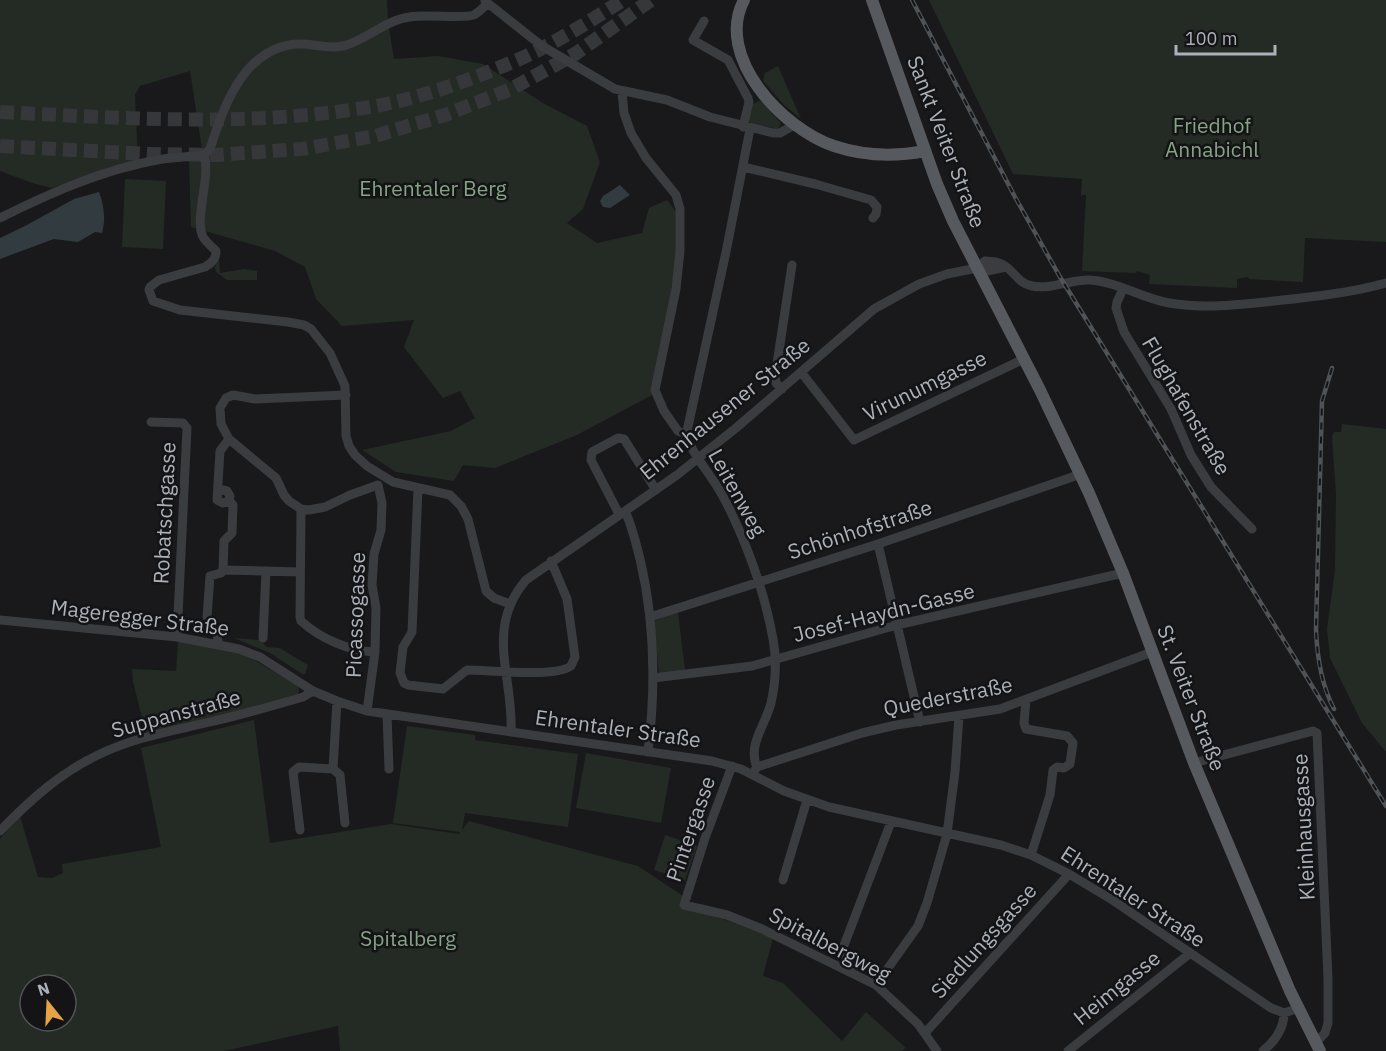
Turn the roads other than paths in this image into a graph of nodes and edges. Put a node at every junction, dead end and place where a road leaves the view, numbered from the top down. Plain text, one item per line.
1 (744, 0) edge
2 (872, 0) edge
3 (487, 2) edge
4 (704, 21) dead end
5 (622, 92) junction
6 (794, 125) junction
7 (746, 128) junction
8 (925, 151) junction
9 (204, 155) junction
10 (742, 167) junction
11 (0, 218) edge
12 (873, 218) dead end
13 (792, 265) dead end
14 (977, 268) junction
15 (1386, 283) edge
16 (1123, 289) junction
17 (1024, 359) junction
18 (801, 372) junction
19 (782, 389) junction
20 (346, 395) junction
21 (151, 422) dead end
22 (687, 435) junction
23 (229, 439) junction
24 (698, 458) junction
25 (1081, 474) junction
26 (381, 481) junction
27 (418, 488) junction
28 (656, 490) junction
29 (301, 509) junction
30 (622, 513) junction
31 (1252, 529) dead end
32 (878, 544) junction
33 (551, 561) junction
34 (223, 570) junction
35 (266, 571) junction
36 (300, 572) junction
37 (1123, 573) junction
38 (760, 583) junction
39 (510, 604) junction
40 (650, 617) junction
41 (0, 620) edge
42 (897, 625) junction
43 (177, 637) junction
44 (263, 638) dead end
45 (218, 644) junction
46 (375, 652) junction
47 (1152, 652) junction
48 (776, 659) junction
49 (505, 673) junction
50 (653, 678) junction
51 (313, 691) junction
52 (1026, 699) junction
53 (337, 701) junction
54 (367, 711) junction
55 (387, 714) junction
56 (959, 716) junction
57 (920, 722) junction
58 (511, 732) junction
59 (648, 752) junction
60 (1194, 763) junction
61 (732, 766) junction
62 (333, 769) junction
63 (389, 769) dead end
64 (755, 771) junction
65 (807, 800) junction
66 (891, 822) junction
67 (345, 823) dead end
68 (300, 830) dead end
69 (0, 831) edge
70 (947, 834) junction
71 (1031, 855) junction
72 (1069, 874) junction
73 (783, 880) dead end
74 (684, 905) joint
75 (1189, 954) junction
76 (851, 972) junction
77 (876, 985) junction
78 (1299, 1008) junction
79 (1284, 1013) junction
80 (925, 1033) junction
81 (1318, 1047) edge
82 (937, 1051) edge
83 (1068, 1051) edge
84 (1263, 1051) edge

1 - 6 main road
2 - 8 main road, Sankt Veiter Straße
3 - 5 street
3 - 9 street
4 - 7 street, Leitenweg
5 - 7 street
5 - 22 street
6 - 7 street
6 - 8 main road
7 - 10 street, Leitenweg
8 - 14 main road, Sankt Veiter Straße
9 - 11 street
9 - 20 street
10 - 12 street
10 - 22 street, Leitenweg
13 - 19 street
14 - 16 street, Flughafenstraße
14 - 17 main road, Sankt Veiter Straße
14 - 18 street, Ehrenhausener Straße
15 - 16 street, Flughafenstraße
16 - 31 street, Flughafenstraße
17 - 18 street, Virunumgasse
17 - 25 main road, St. Veiter Straße
18 - 19 street, Ehrenhausener Straße
19 - 24 street, Ehrenhausener Straße
20 - 23 street
20 - 26 street
21 - 43 street, Robatschgasse
22 - 24 street, Leitenweg
23 - 29 street
23 - 34 street
24 - 28 street, Ehrenhausener Straße
24 - 38 street, Leitenweg
25 - 32 street, Schönhofstraße
25 - 37 main road, St. Veiter Straße
26 - 27 street
26 - 29 street
26 - 46 street, Picassogasse
27 - 39 street
27 - 49 street
28 - 30 street, Ehrenhausener Straße
28 - 30 street
29 - 36 street
30 - 33 street, Ehrenhausener Straße
30 - 40 street
32 - 38 street, Schönhofstraße
32 - 42 street
33 - 39 street, Ehrenhausener Straße
33 - 49 street
34 - 35 street
34 - 45 street
35 - 36 street
35 - 44 street
36 - 46 street
37 - 42 street, Josef-Haydn-Gasse
37 - 47 main road, St. Veiter Straße
38 - 40 street, Schönhofstraße
38 - 48 street, Leitenweg
39 - 49 street, Ehrentaler Straße
40 - 50 street
41 - 43 street, Mageregger Straße
42 - 48 street, Josef-Haydn-Gasse
42 - 57 street
43 - 45 street, Mageregger Straße
45 - 51 street, Mageregger Straße
46 - 54 street, Picassogasse
47 - 52 street, Quederstraße
47 - 60 main road, St. Veiter Straße
48 - 50 street, Josef-Haydn-Gasse
48 - 64 street, Leitenweg
49 - 58 street, Ehrentaler Straße
50 - 59 street
51 - 53 street, Mageregger Straße
51 - 69 street, Suppanstraße
52 - 56 street, Quederstraße
52 - 71 street
53 - 54 street, Mageregger Straße
53 - 62 street
54 - 55 street, Mageregger Straße
55 - 58 street, Mageregger Straße
55 - 63 street
56 - 57 street, Quederstraße
56 - 70 street
57 - 64 street, Quederstraße
58 - 59 street, Ehrentaler Straße
59 - 61 street, Ehrentaler Straße
60 - 78 main road, St. Veiter Straße
60 - 81 street, Kleinhausgasse
61 - 64 street, Ehrentaler Straße
61 - 74 street, Pintergasse
62 - 67 street
62 - 68 street
64 - 65 street, Ehrentaler Straße
65 - 66 street, Ehrentaler Straße
65 - 73 street
66 - 70 street, Ehrentaler Straße
66 - 76 street
70 - 71 street, Ehrentaler Straße
70 - 77 street
71 - 72 street, Ehrentaler Straße
72 - 75 street, Ehrentaler Straße
72 - 80 street, Siedlungsgasse
74 - 76 street, Spitalbergweg
75 - 79 street, Ehrentaler Straße
75 - 83 street, Heimgasse
76 - 77 street, Spitalbergweg
77 - 80 street, Spitalbergweg
78 - 79 street
78 - 81 main road, St. Veiter Straße
79 - 84 street
80 - 82 street, Spitalbergweg

